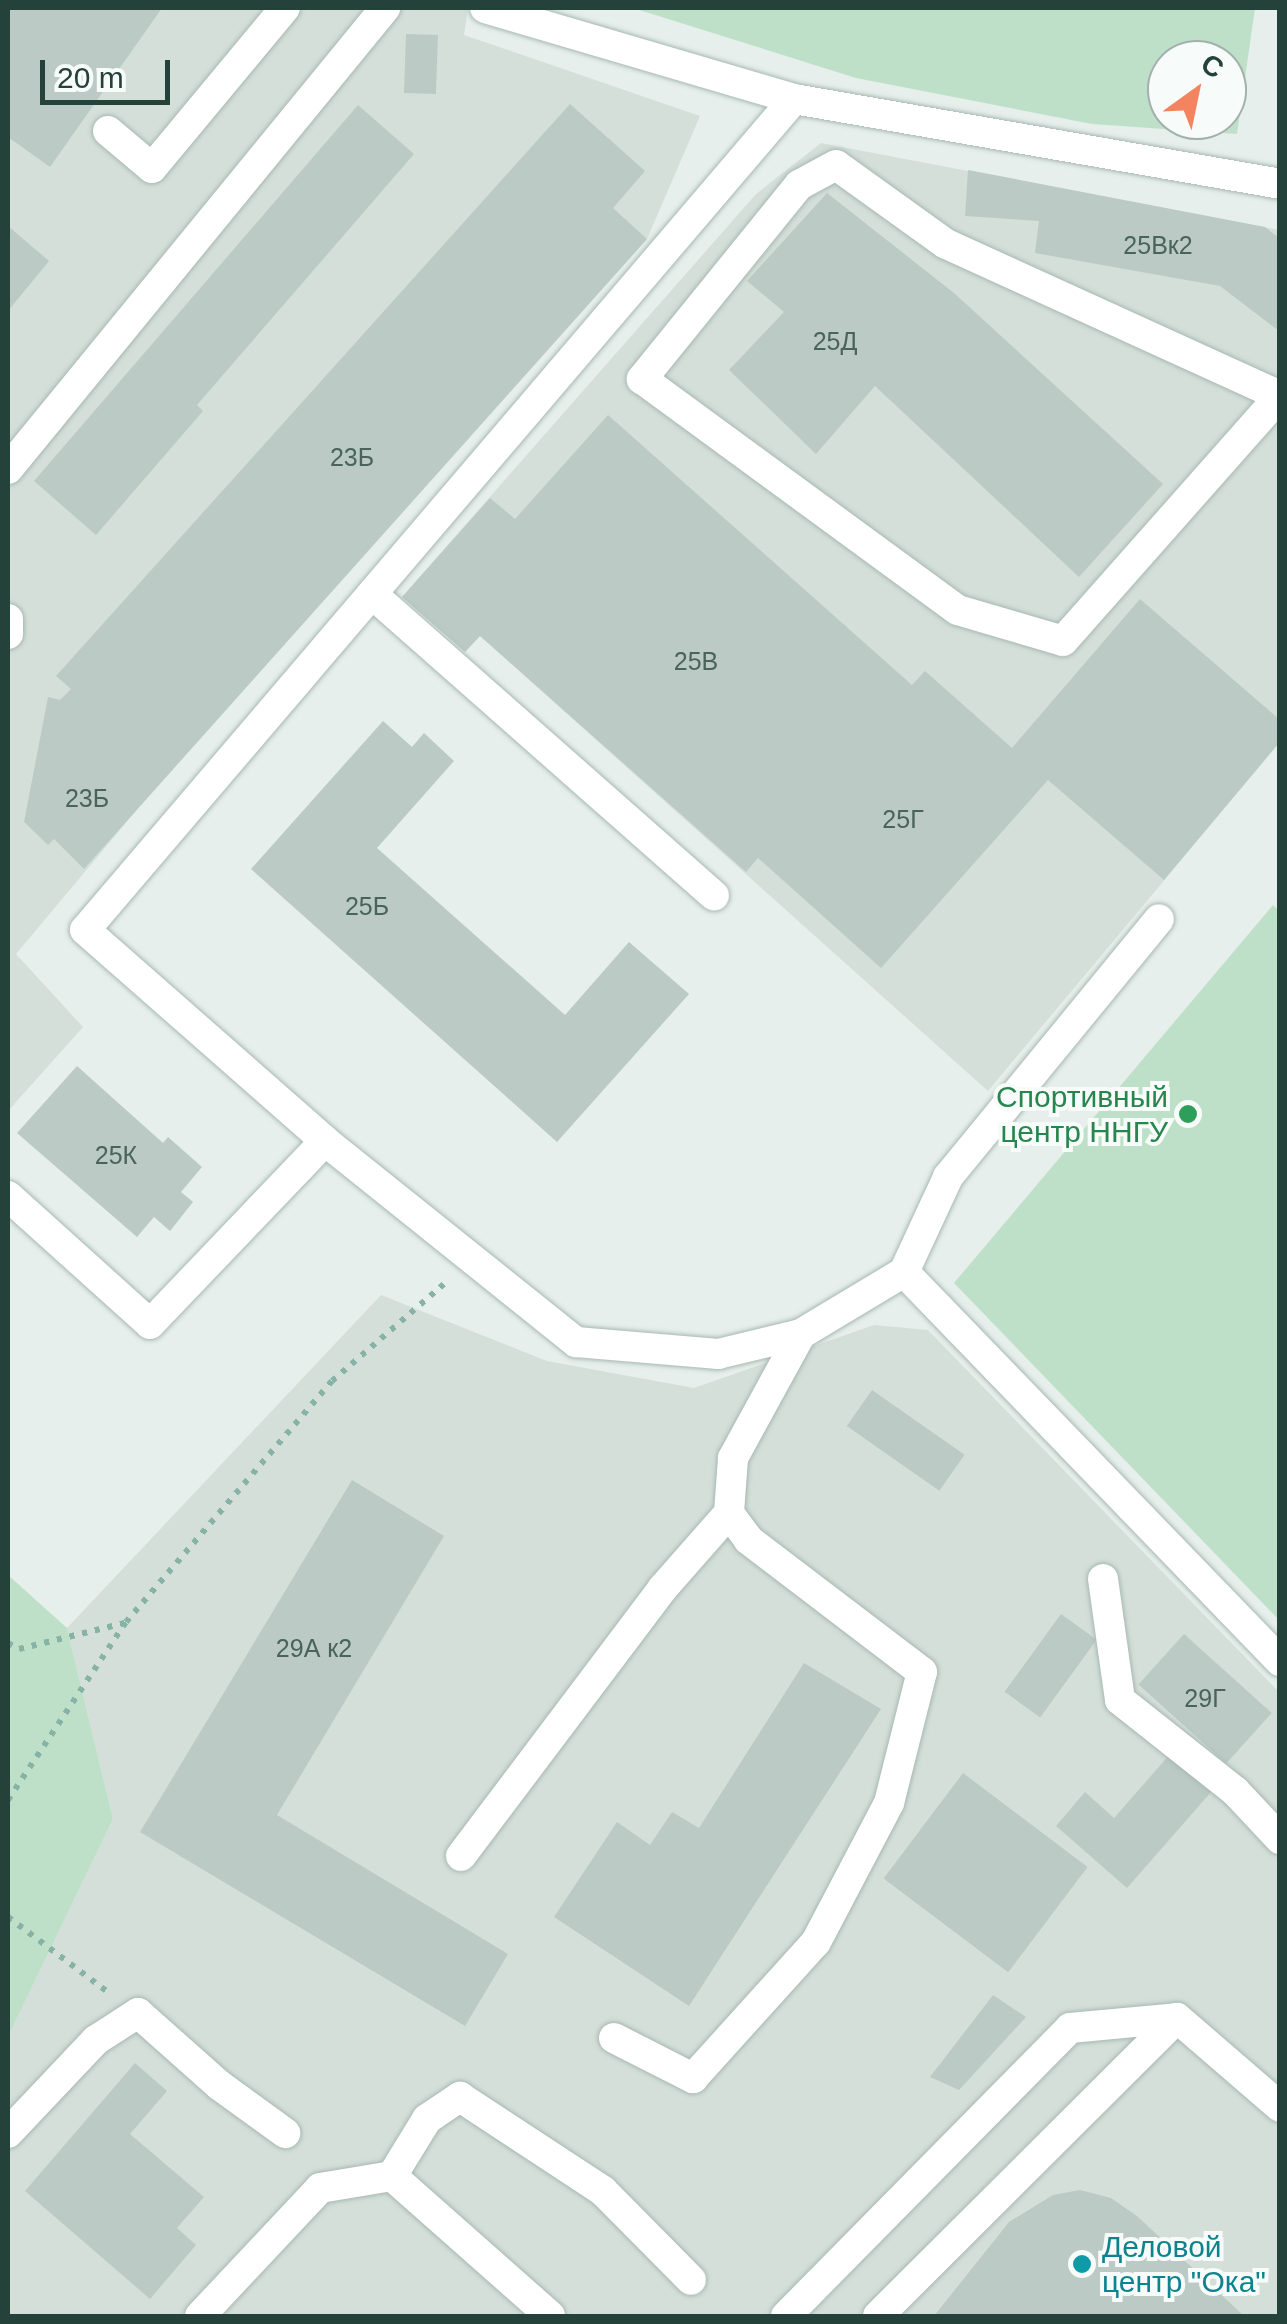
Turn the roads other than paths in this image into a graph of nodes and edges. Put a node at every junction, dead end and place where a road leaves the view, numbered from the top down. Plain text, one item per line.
1 (285, 8) edge
2 (385, 8) edge
3 (485, 8) edge
4 (794, 100) junction
5 (108, 131) dead end
6 (1280, 184) edge
7 (1280, 396) edge
8 (8, 469) edge
9 (372, 594) junction
10 (8, 619) edge
11 (8, 634) edge
12 (714, 895) dead end
13 (1159, 919) dead end
14 (325, 1141) junction
15 (8, 1196) edge
16 (904, 1272) junction
17 (801, 1334) junction
18 (729, 1513) junction
19 (1103, 1579) dead end
20 (1280, 1661) edge
21 (1280, 1839) edge
22 (462, 1856) dead end
23 (1177, 2018) junction
24 (614, 2038) dead end
25 (1280, 2107) edge
26 (8, 2133) edge
27 (286, 2133) dead end
28 (392, 2176) junction
29 (691, 2280) dead end
30 (200, 2316) edge
31 (550, 2316) edge
32 (786, 2316) edge
33 (878, 2316) edge

1 - 5 lane
2 - 8 lane
3 - 4 lane
4 - 6 lane
4 - 9 lane
7 - 7 lane
9 - 12 lane
9 - 14 lane
10 - 11 lane
13 - 16 lane
14 - 15 lane
14 - 17 lane
16 - 17 lane
16 - 20 lane
17 - 18 lane
18 - 22 lane
18 - 24 lane
19 - 21 lane
23 - 25 lane
23 - 32 lane
23 - 33 lane
26 - 27 lane
28 - 29 lane
28 - 30 lane
28 - 31 lane

